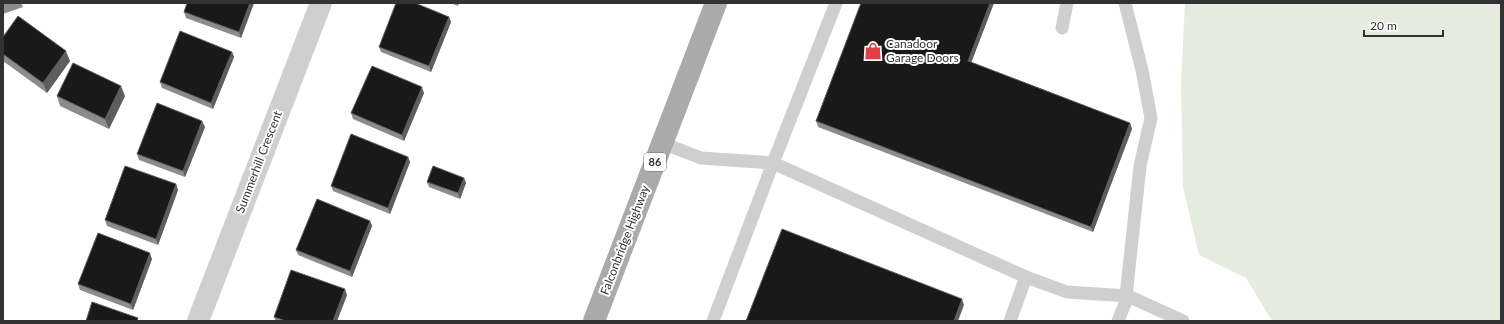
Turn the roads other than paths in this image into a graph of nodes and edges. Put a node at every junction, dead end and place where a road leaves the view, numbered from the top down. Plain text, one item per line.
1 (320, 3) edge
2 (716, 3) edge
3 (836, 3) edge
4 (1067, 3) edge
5 (1125, 3) edge
6 (1062, 28) dead end
7 (662, 143) junction
8 (773, 163) junction
9 (1026, 277) junction
10 (1127, 296) junction
11 (198, 321) edge
12 (594, 321) edge
13 (713, 321) edge
14 (1010, 321) edge
15 (1118, 321) edge
16 (1183, 321) edge

1 - 11 street, Summerhill Crescent
2 - 7 main road, Falconbridge Highway / 86
3 - 8 lane
4 - 6 lane
5 - 10 lane
7 - 8 lane
7 - 12 main road, Falconbridge Highway / 86
8 - 9 lane
8 - 13 lane
9 - 10 lane
9 - 14 lane
10 - 15 lane
10 - 16 lane

